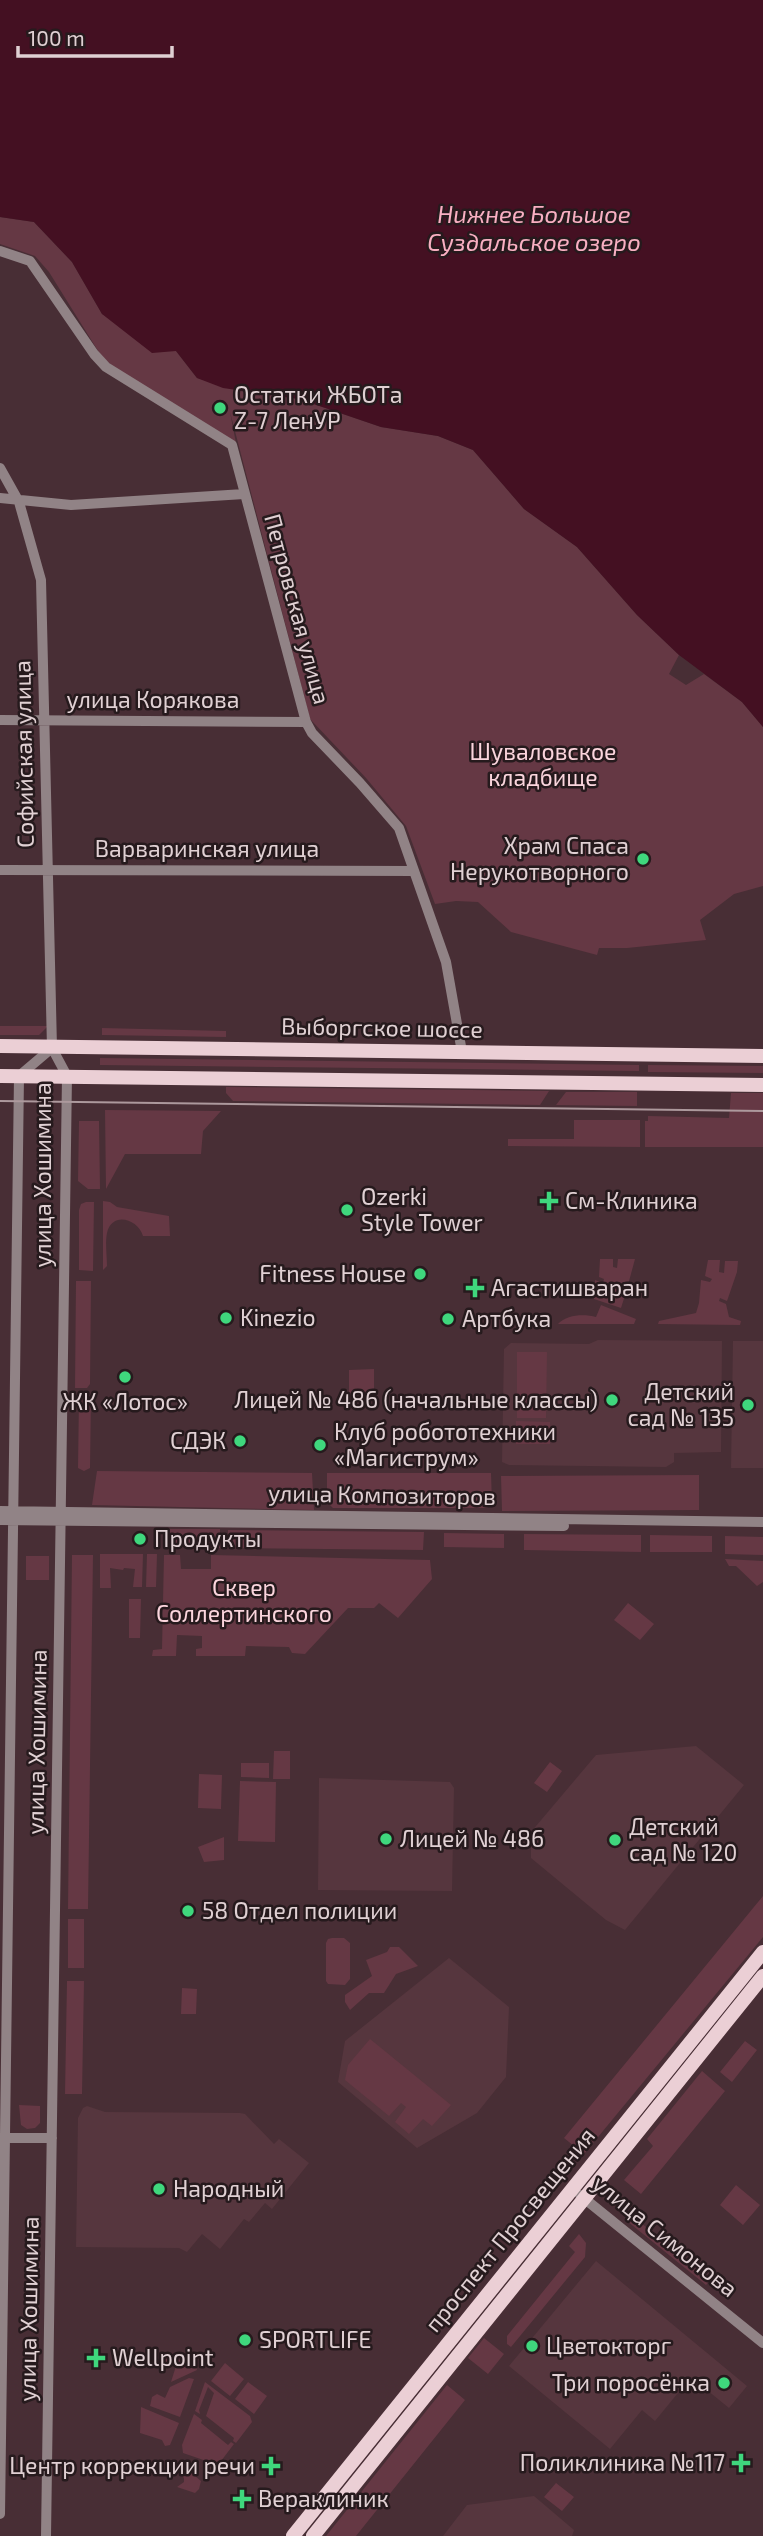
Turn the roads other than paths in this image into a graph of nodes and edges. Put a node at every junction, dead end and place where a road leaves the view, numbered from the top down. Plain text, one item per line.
1 (0, 251) edge
2 (0, 468) edge
3 (244, 494) junction
4 (0, 498) edge
5 (19, 502) junction
6 (0, 720) edge
7 (44, 721) junction
8 (306, 722) junction
9 (0, 870) edge
10 (48, 870) junction
11 (414, 871) junction
12 (0, 1046) edge
13 (52, 1048) junction
14 (462, 1052) junction
15 (763, 1056) edge
16 (0, 1076) edge
17 (19, 1076) junction
18 (67, 1076) junction
19 (763, 1085) edge
20 (0, 1511) edge
21 (13, 1516) junction
22 (61, 1516) junction
23 (0, 1520) edge
24 (763, 1522) edge
25 (763, 1528) edge
26 (763, 1952) edge
27 (763, 1976) edge
28 (5, 2138) junction
29 (52, 2138) junction
30 (573, 2189) junction
31 (585, 2198) junction
32 (763, 2343) edge
33 (0, 2514) edge
34 (46, 2536) edge
35 (293, 2536) edge
36 (313, 2536) edge

1 - 3 street, Петровская улица
2 - 5 street, Софийская улица
3 - 5 street
3 - 8 street, Петровская улица
4 - 5 street
5 - 7 street, Софийская улица
6 - 7 street, улица Корякова
7 - 8 street, улица Корякова
7 - 10 street, Софийская улица
8 - 11 street, Петровская улица
9 - 10 street, Варваринская улица
10 - 11 street, Варваринская улица
10 - 13 street, Софийская улица
11 - 14 street, Петровская улица
12 - 13 main road, Выборгское шоссе
13 - 14 main road, Выборгское шоссе
13 - 17 street, улица Хошимина
13 - 18 street, улица Хошимина
14 - 15 main road, Выборгское шоссе
16 - 17 main road
17 - 18 main road
17 - 21 street, улица Хошимина
18 - 19 main road
18 - 22 street, улица Хошимина
20 - 21 street, улица Композиторов
21 - 22 street, улица Композиторов
21 - 23 street, улица Композиторов
21 - 28 street, улица Хошимина
22 - 24 street, улица Композиторов
22 - 25 street, улица Композиторов
22 - 29 street, улица Хошимина
26 - 30 main road, проспект Просвещения
27 - 31 main road, проспект Просвещения
28 - 29 street
28 - 33 street, улица Хошимина
29 - 34 street, улица Хошимина
30 - 31 street, улица Симонова
30 - 35 main road, проспект Просвещения
31 - 32 street, улица Симонова
31 - 36 main road, проспект Просвещения

